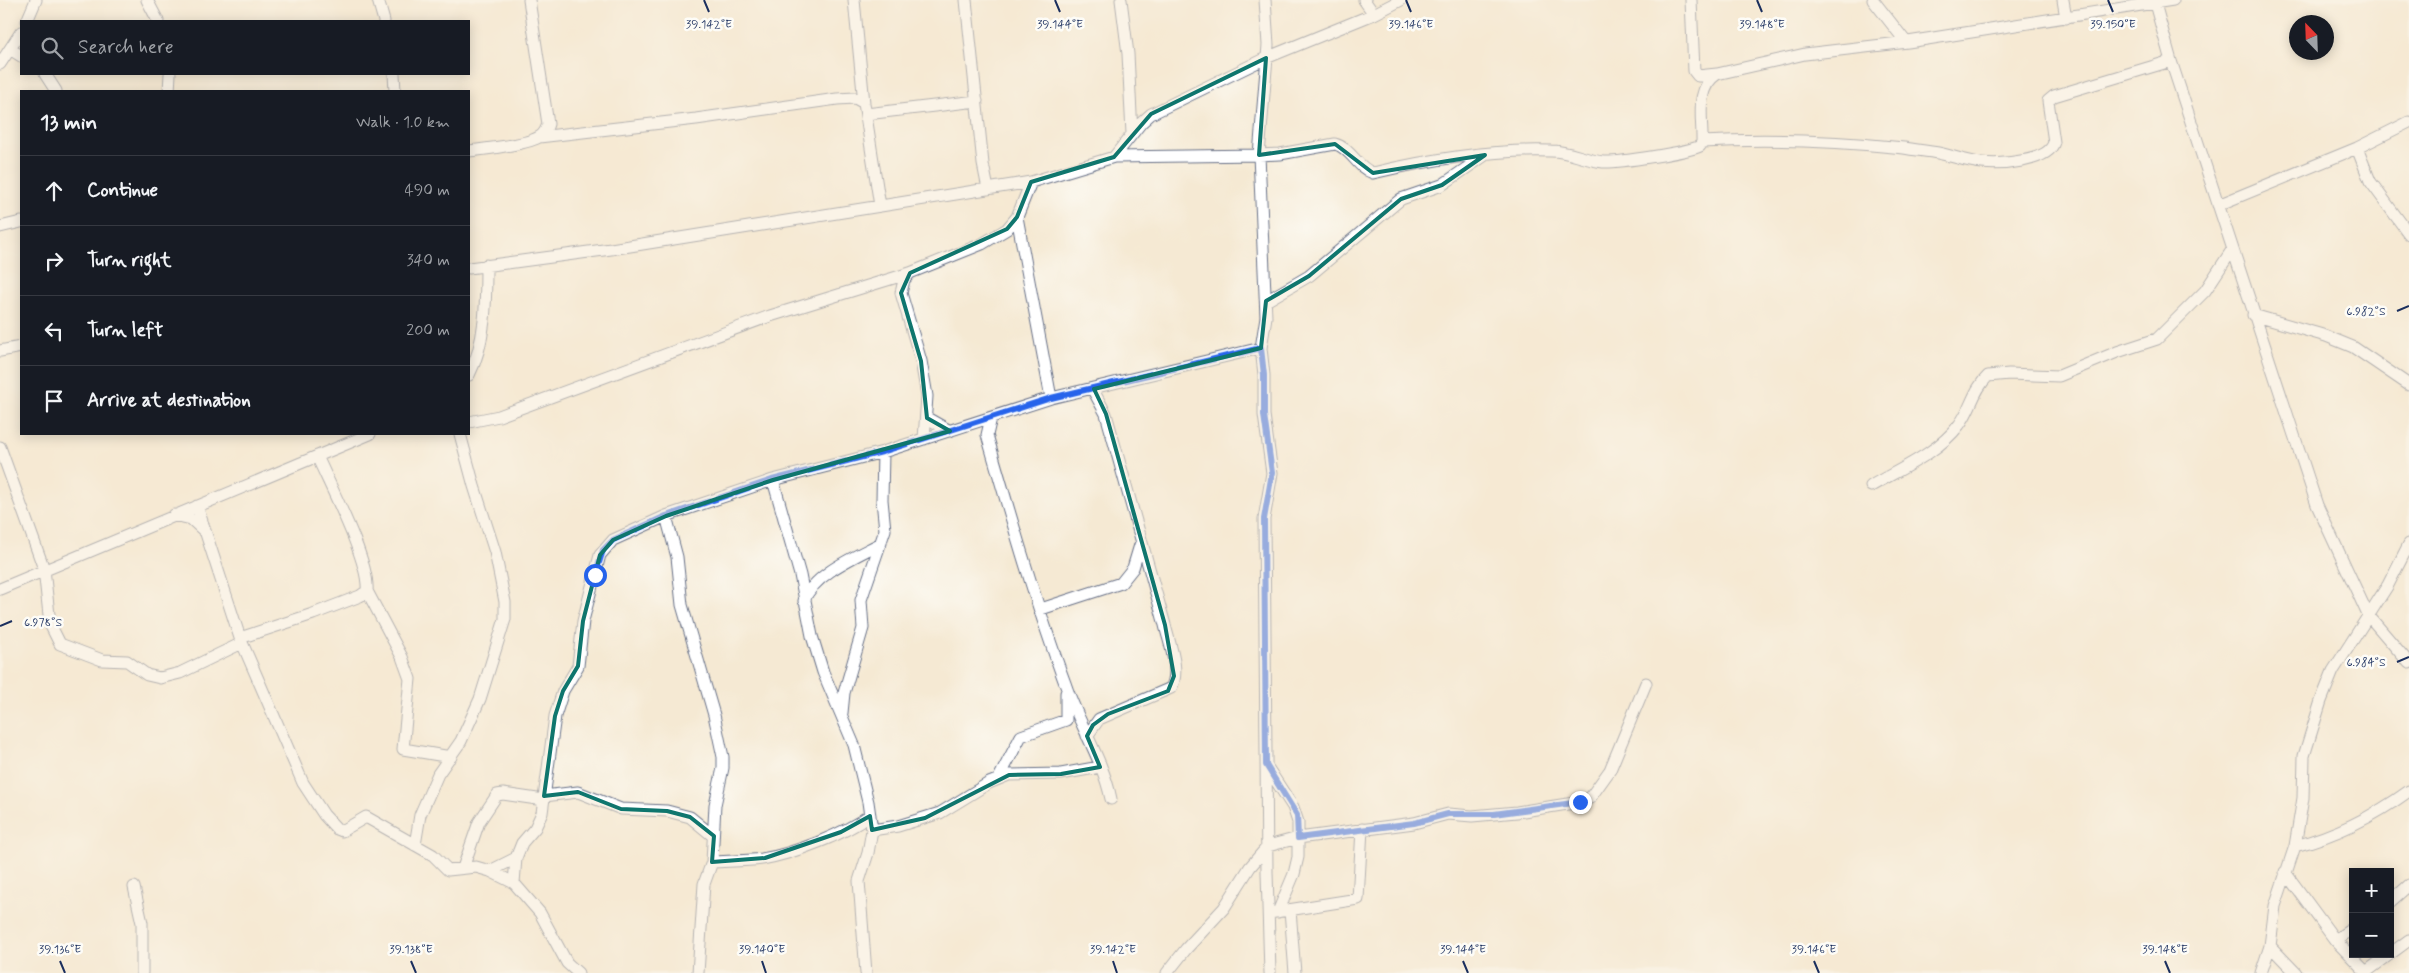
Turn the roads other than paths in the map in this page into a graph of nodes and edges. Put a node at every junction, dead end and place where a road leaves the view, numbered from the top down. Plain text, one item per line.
1 (36, 0) edge
2 (147, 0) edge
3 (378, 0) edge
4 (529, 0) edge
5 (854, 0) edge
6 (966, 0) edge
7 (1121, 0) edge
8 (1265, 0) edge
9 (1364, 0) edge
10 (1401, 0) edge
11 (1691, 0) edge
12 (1872, 0) edge
13 (2063, 0) edge
14 (2173, 0) edge
15 (2155, 2) edge
16 (1374, 14) junction
17 (2066, 18) junction
18 (27, 20) edge
19 (157, 20) edge
20 (384, 20) edge
21 (20, 34) edge
22 (1906, 42) junction
23 (10, 50) junction
24 (20, 55) edge
25 (1266, 58) junction
26 (2171, 62) junction
27 (0, 64) edge
28 (1717, 74) junction
29 (46, 75) edge
30 (170, 75) edge
31 (394, 75) edge
32 (55, 90) edge
33 (170, 90) edge
34 (395, 90) edge
35 (977, 101) junction
36 (864, 103) junction
37 (866, 114) junction
38 (2409, 122) edge
39 (1132, 134) junction
40 (539, 137) junction
41 (1702, 142) junction
42 (2357, 148) junction
43 (470, 151) edge
44 (1259, 155) junction
45 (1485, 155) junction
46 (1114, 157) junction
47 (1031, 182) junction
48 (988, 189) junction
49 (2218, 205) junction
50 (880, 206) junction
51 (1017, 218) junction
52 (20, 222) edge
53 (0, 227) edge
54 (2409, 234) edge
55 (2232, 250) junction
56 (486, 265) junction
57 (470, 268) edge
58 (910, 273) junction
59 (1266, 301) junction
60 (2253, 314) junction
61 (20, 346) edge
62 (1261, 348) junction
63 (0, 351) edge
64 (470, 374) edge
65 (2409, 385) edge
66 (1093, 390) junction
67 (1051, 398) junction
68 (927, 418) junction
69 (991, 418) junction
70 (470, 422) edge
71 (973, 424) junction
72 (950, 431) junction
73 (368, 435) edge
74 (460, 435) edge
75 (987, 435) junction
76 (924, 439) junction
77 (0, 447) edge
78 (882, 452) junction
79 (317, 456) junction
80 (772, 480) junction
81 (1871, 486) dead end
82 (197, 506) junction
83 (174, 515) junction
84 (666, 516) junction
85 (206, 532) junction
86 (1141, 541) junction
87 (881, 543) junction
88 (2409, 544) edge
89 (44, 570) junction
90 (0, 589) edge
91 (367, 590) junction
92 (804, 601) junction
93 (1041, 609) junction
94 (2368, 615) junction
95 (241, 641) junction
96 (2409, 663) edge
97 (1646, 683) dead end
98 (1066, 687) junction
99 (842, 715) junction
100 (1086, 736) junction
101 (451, 757) junction
102 (1266, 765) junction
103 (1100, 767) junction
104 (999, 778) junction
105 (2409, 792) edge
106 (544, 798) junction
107 (1111, 799) dead end
108 (870, 816) junction
109 (1362, 829) junction
110 (872, 830) junction
111 (714, 836) junction
112 (1298, 838) junction
113 (415, 844) junction
114 (1268, 846) junction
115 (2295, 846) junction
116 (516, 858) junction
117 (712, 862) junction
118 (463, 868) junction
119 (490, 871) junction
120 (2285, 872) junction
121 (514, 883) junction
122 (2409, 885) edge
123 (134, 887) dead end
124 (2394, 898) edge
125 (1290, 910) junction
126 (1274, 912) junction
127 (2349, 931) edge
128 (2335, 940) junction
129 (2409, 940) edge
130 (2270, 946) junction
131 (2394, 951) edge
132 (2385, 958) edge
133 (142, 973) edge
134 (578, 973) edge
135 (698, 973) edge
136 (866, 973) edge
137 (1167, 973) edge
138 (1270, 973) edge
139 (1295, 973) edge
140 (2261, 973) edge
141 (2296, 973) edge
142 (2366, 973) edge

1 - 18 street
2 - 19 street
3 - 20 street
4 - 40 street
5 - 36 street
6 - 35 street
7 - 39 street
8 - 25 street
9 - 16 street
10 - 16 street
11 - 28 street
12 - 22 street
13 - 17 street
14 - 15 street
15 - 17 street
15 - 26 street
16 - 25 street
17 - 22 street
21 - 23 street
22 - 28 street
23 - 24 street
23 - 27 street
25 - 39 street
25 - 44 street
26 - 41 street
26 - 49 street
28 - 41 street
29 - 32 street
30 - 33 street
31 - 34 street
35 - 37 street
35 - 48 street
36 - 37 street
36 - 40 street
37 - 50 street
38 - 42 street
39 - 46 street
40 - 43 street
41 - 45 street
42 - 49 street
42 - 54 street
44 - 45 street
44 - 46 street
44 - 59 street
45 - 59 street
46 - 47 street
47 - 48 street
47 - 51 street
48 - 50 street
49 - 55 street
50 - 56 street
51 - 58 street
51 - 67 street
52 - 53 street
55 - 60 street
55 - 81 street
56 - 57 street
56 - 64 street
58 - 68 street
58 - 70 street
59 - 62 street
60 - 65 street
60 - 94 street
61 - 63 street
62 - 66 street
62 - 102 street
66 - 67 street
66 - 86 street
67 - 69 street
68 - 72 street
68 - 76 street
69 - 71 street
69 - 75 street
71 - 72 street
71 - 75 street
72 - 76 street
73 - 79 street
74 - 101 street
75 - 93 street
76 - 78 street
77 - 89 street
78 - 80 street
78 - 87 street
79 - 82 street
79 - 91 street
80 - 84 street
80 - 92 street
82 - 83 street
82 - 85 street
83 - 85 street
83 - 89 street
84 - 106 street
84 - 111 street
85 - 95 street
86 - 93 street
86 - 100 street
87 - 92 street
87 - 99 street
88 - 94 street
89 - 90 street
89 - 95 street
91 - 95 street
91 - 101 street
92 - 99 street
93 - 98 street
94 - 96 street
94 - 115 street
95 - 113 street
97 - 109 street
98 - 100 street
98 - 104 street
99 - 108 street
100 - 103 street
101 - 113 street
102 - 112 street
102 - 114 street
103 - 104 street
103 - 107 street
104 - 110 street
105 - 115 street
106 - 111 street
106 - 116 street
106 - 118 street
108 - 110 street
108 - 117 street
109 - 112 street
109 - 125 street
110 - 136 street
111 - 117 street
112 - 114 street
112 - 126 street
113 - 118 street
114 - 126 street
114 - 137 street
115 - 120 street
116 - 119 street
116 - 121 street
117 - 135 street
118 - 119 street
119 - 121 street
120 - 128 street
120 - 130 street
121 - 134 street
122 - 124 street
123 - 133 street
125 - 126 street
125 - 139 street
126 - 138 street
127 - 128 street
128 - 142 street
129 - 131 street
130 - 140 street
130 - 141 street
132 - 142 street

